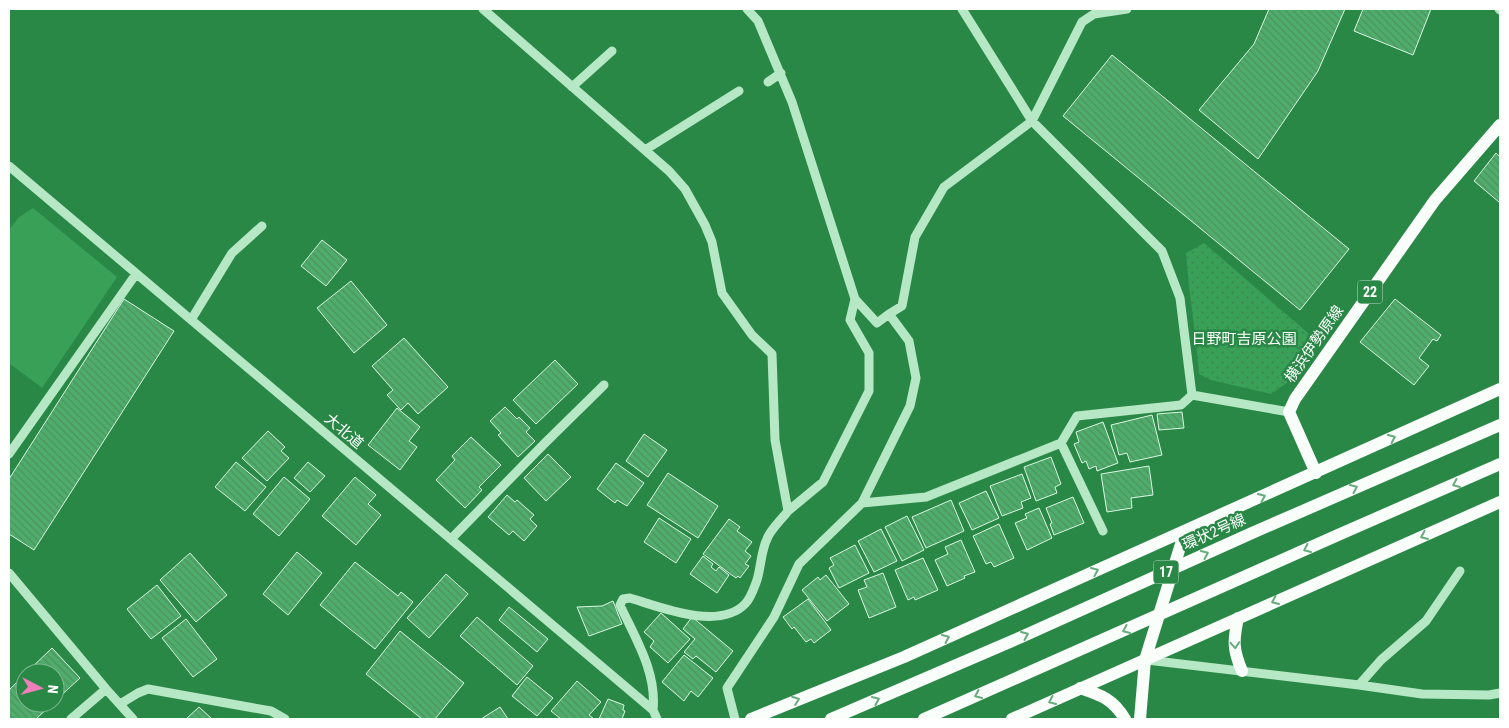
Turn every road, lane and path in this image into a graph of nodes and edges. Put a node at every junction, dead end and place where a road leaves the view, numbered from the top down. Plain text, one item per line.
1 (483, 9) edge
2 (747, 9) edge
3 (962, 9) edge
4 (1127, 9) edge
5 (612, 50) dead end
6 (781, 73) junction
7 (768, 82) dead end
8 (572, 87) junction
9 (739, 91) dead end
10 (1032, 121) junction
11 (1500, 126) edge
12 (644, 150) junction
13 (9, 166) edge
14 (262, 226) dead end
15 (136, 274) junction
16 (854, 299) junction
17 (889, 314) junction
18 (191, 320) junction
19 (604, 386) dead end
20 (1500, 389) edge
21 (1192, 395) junction
22 (1288, 412) junction
23 (1500, 425) edge
24 (1061, 442) junction
25 (9, 454) edge
26 (1500, 464) edge
27 (1316, 473) junction
28 (1500, 502) edge
29 (862, 503) junction
30 (788, 511) junction
31 (1103, 531) dead end
32 (1185, 531) junction
33 (451, 539) junction
34 (1460, 571) dead end
35 (9, 573) edge
36 (1238, 618) junction
37 (1144, 660) junction
38 (1242, 671) junction
39 (1359, 685) junction
40 (1080, 688) junction
41 (106, 689) junction
42 (1500, 693) edge
43 (120, 704) junction
44 (653, 710) junction
45 (71, 719) edge
46 (133, 719) edge
47 (285, 719) edge
48 (657, 719) edge
49 (735, 719) edge
50 (752, 719) edge
51 (831, 719) edge
52 (924, 719) edge
53 (1012, 719) edge
54 (1125, 719) edge
55 (1140, 719) edge

1 - 8 street
2 - 6 street
3 - 10 street
4 - 10 street
5 - 8 street
6 - 7 street
6 - 16 street
8 - 12 street
9 - 12 street
10 - 17 street
10 - 21 street
11 - 22 main road, 横浜伊勢原線 / 22
12 - 30 street
13 - 15 street, 大北道
14 - 18 street
15 - 18 street, 大北道
15 - 25 street
16 - 17 street
16 - 30 street
17 - 29 street
18 - 33 street, 大北道
19 - 33 street
27 -> 20 main road
21 - 22 street
21 - 24 street
22 - 27 main road
51 -> 23 main road, 環状2号線 / 17, bridge
24 - 29 street
24 - 31 street
26 -> 52 main road, 17, bridge
32 -> 27 main road
28 -> 36 main road
29 - 49 street
30 - 44 street
32 - 37 main road
50 -> 32 main road
33 - 44 street, 大北道
34 - 39 street
35 - 41 street
36 - 37 main road
36 -> 38 main road
37 - 38 street
37 - 40 main road
37 - 55 main road
38 - 39 street
39 - 42 street
40 -> 53 main road
40 - 54 main road
41 - 43 street
41 - 45 street
43 - 46 street
43 - 47 street
44 - 48 street, 大北道

